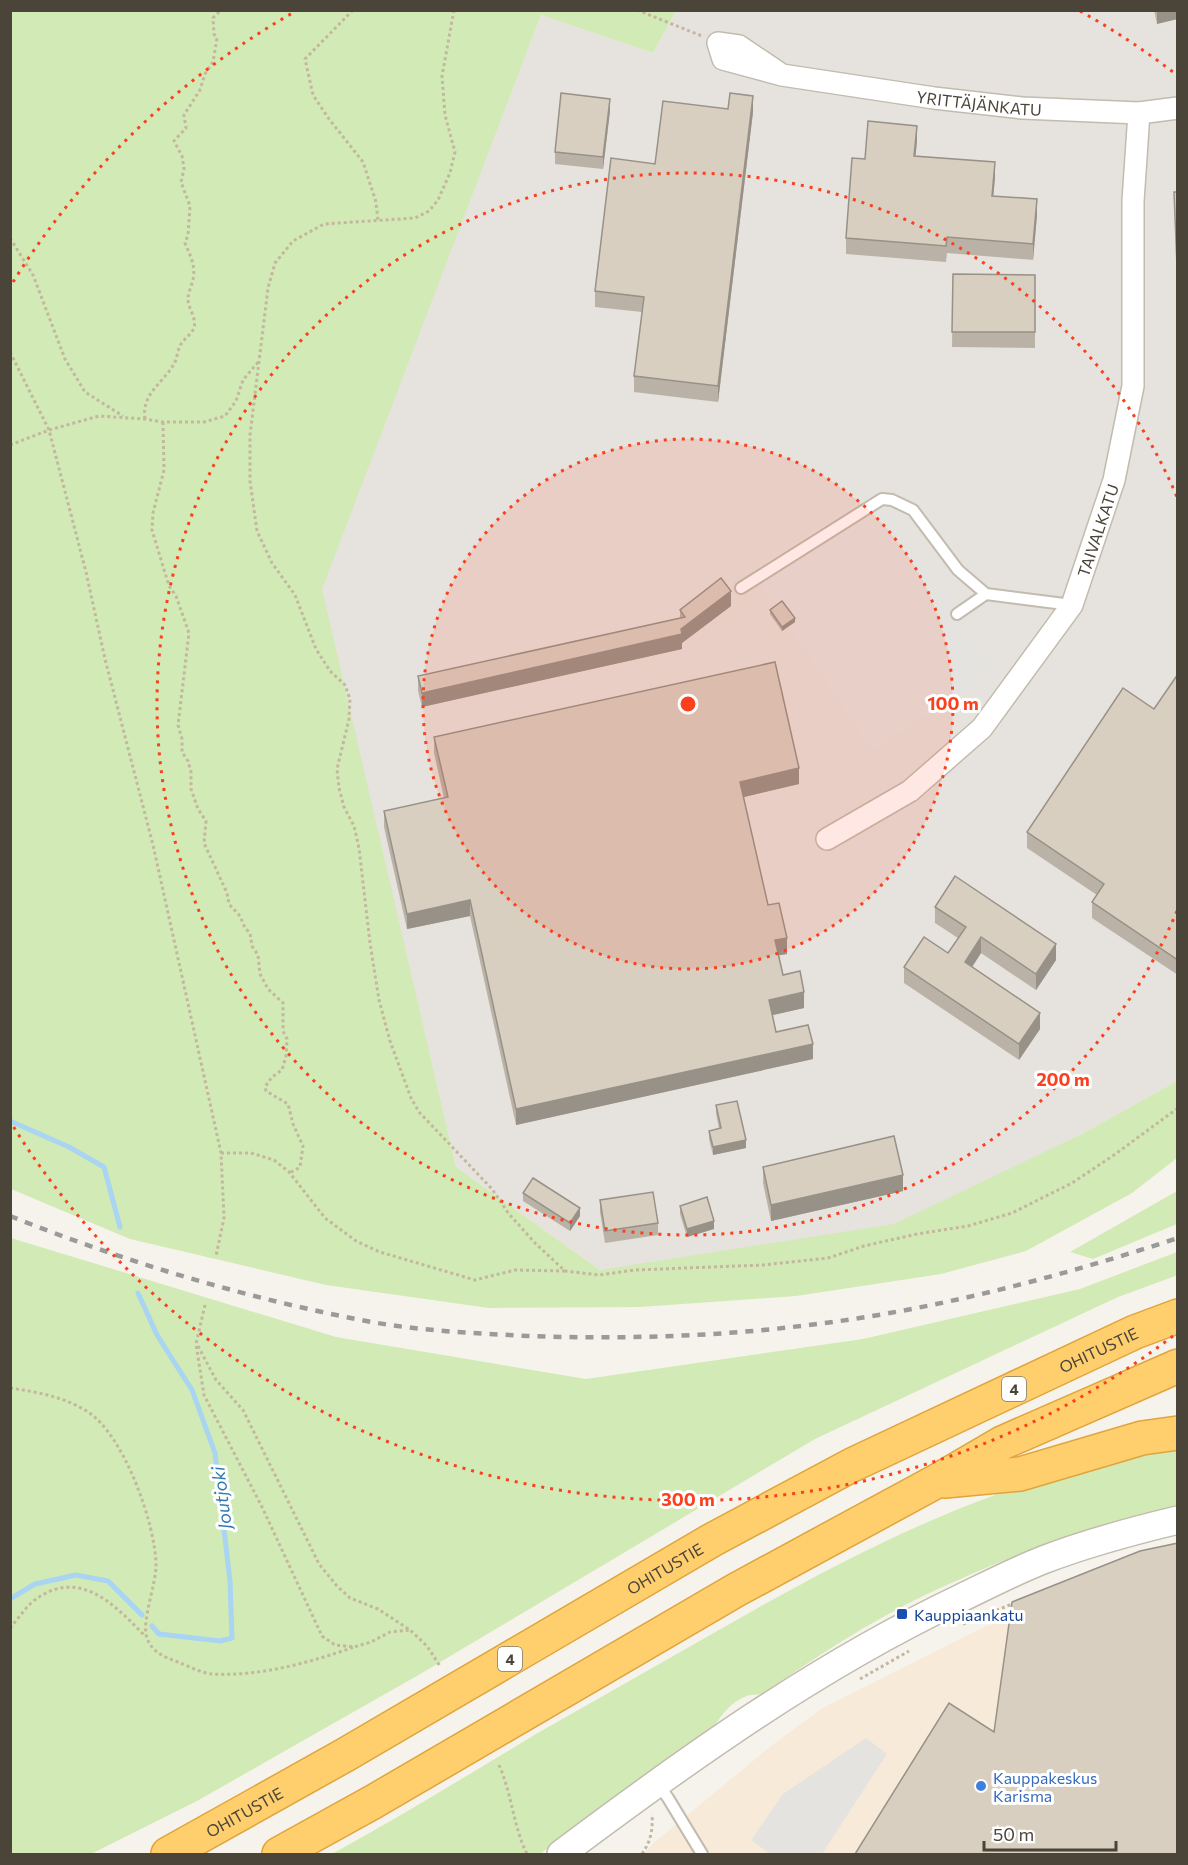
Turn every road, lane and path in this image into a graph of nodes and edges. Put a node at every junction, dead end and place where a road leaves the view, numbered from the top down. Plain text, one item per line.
1 (221, 10) edge
2 (353, 10) edge
3 (454, 10) edge
4 (637, 10) edge
5 (718, 43) joint
6 (1178, 108) edge
7 (1139, 112) junction
8 (378, 221) junction
9 (10, 238) edge
10 (10, 352) edge
11 (260, 361) junction
12 (124, 417) junction
13 (145, 419) junction
14 (163, 422) junction
15 (49, 430) junction
16 (10, 446) edge
17 (741, 588) dead end
18 (986, 594) junction
19 (1072, 604) junction
20 (957, 614) dead end
21 (827, 839) dead end
22 (1178, 1108) edge
23 (221, 1153) junction
24 (289, 1172) junction
25 (216, 1256) dead end
26 (565, 1271) junction
27 (205, 1305) dead end
28 (1178, 1316) edge
29 (196, 1344) junction
30 (1178, 1366) edge
31 (10, 1388) edge
32 (1178, 1433) edge
33 (937, 1482) junction
34 (1178, 1520) edge
35 (1019, 1602) edge
36 (957, 1626) dead end
37 (10, 1628) edge
38 (410, 1630) junction
39 (145, 1636) junction
40 (354, 1647) junction
41 (911, 1650) dead end
42 (440, 1666) dead end
43 (860, 1679) dead end
44 (499, 1765) dead end
45 (662, 1790) junction
46 (168, 1854) edge
47 (279, 1854) edge
48 (527, 1854) edge
49 (561, 1854) edge
50 (642, 1854) edge
51 (702, 1854) edge

1 - 13 path
2 - 8 path
3 - 8 path
4 - 5 path
5 - 7 street, YRITTÄJÄNKATU
6 - 7 street, YRITTÄJÄNKATU
7 - 19 street, TAIVALKATU
8 - 11 path
9 - 12 path
10 - 15 path
11 - 14 path
11 - 26 path
12 - 13 path
12 - 15 path
13 - 14 path
14 - 24 path
15 - 16 path
15 - 23 path
17 - 18 lane
18 - 19 lane
18 - 20 lane
19 - 21 street, TAIVALKATU
22 - 26 path
23 - 24 path
23 - 25 path
24 - 26 path
27 - 29 path
28 - 46 highway, OHITUSTIE / 4
29 - 38 path
29 - 40 path
30 - 33 highway
31 - 39 path
32 - 33 highway
33 - 47 highway
34 - 45 street
35 - 36 path
37 - 39 path
38 - 40 path
38 - 42 path
39 - 40 path
41 - 43 path
44 - 48 path
45 - 49 street
45 - 50 path
45 - 51 lane

